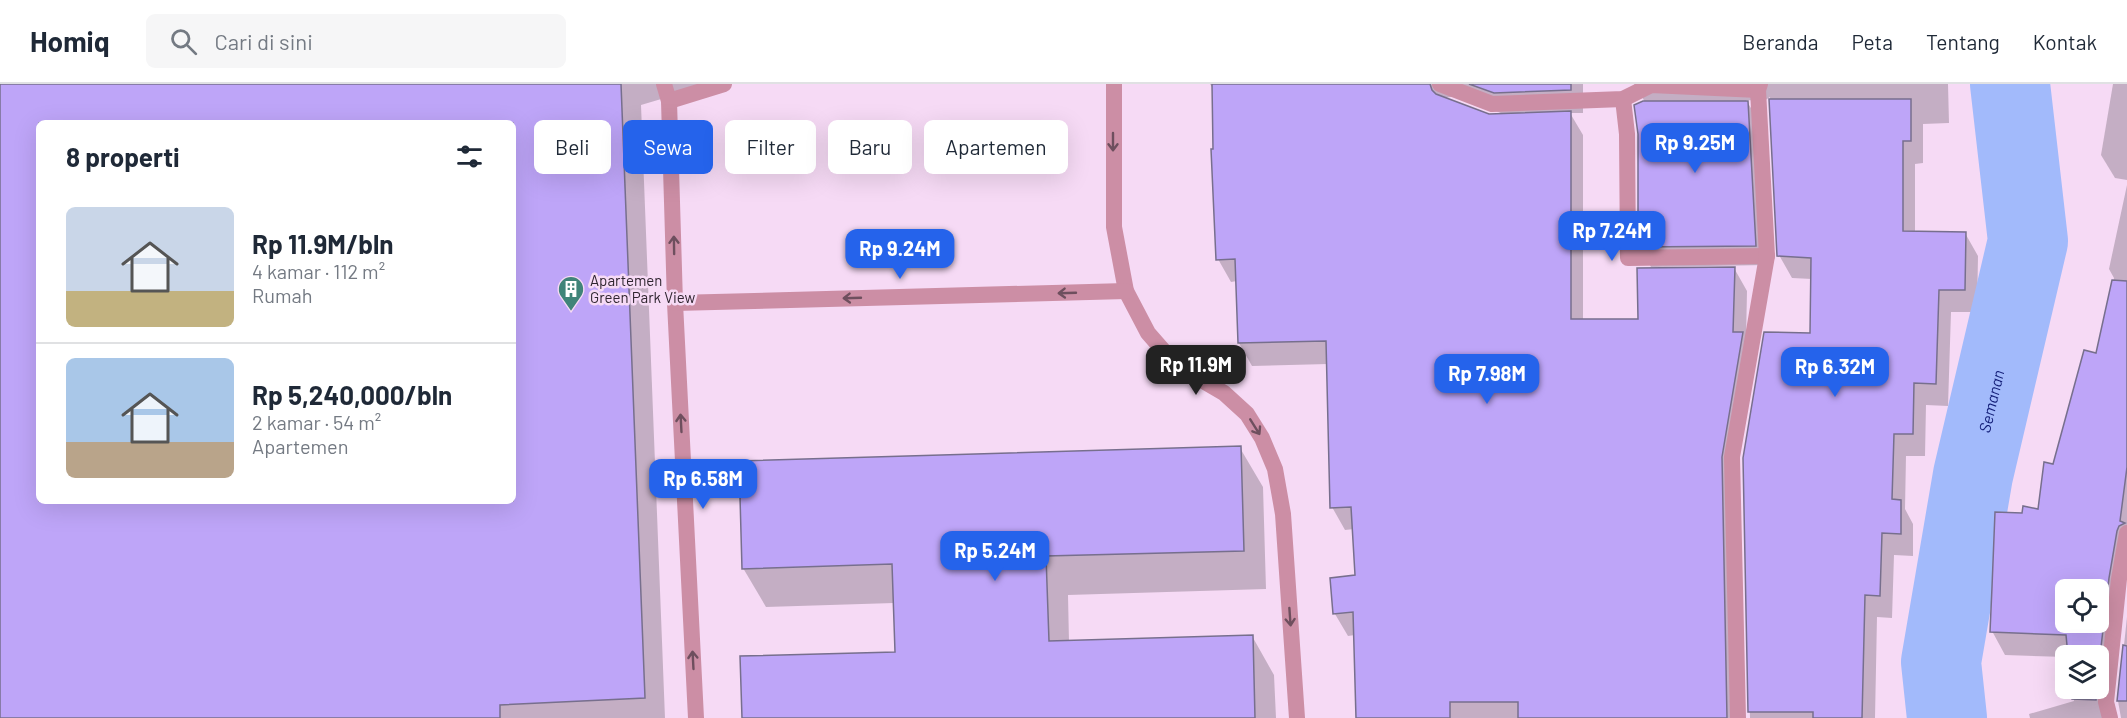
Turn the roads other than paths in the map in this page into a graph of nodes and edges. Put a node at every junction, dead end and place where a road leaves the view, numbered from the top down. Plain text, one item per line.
1 (664, 84) edge
2 (724, 84) edge
3 (1114, 84) edge
4 (1440, 84) edge
5 (1759, 87) edge
6 (1623, 99) junction
7 (669, 101) junction
8 (1767, 256) junction
9 (1126, 291) junction
10 (675, 303) junction
11 (2127, 534) edge
12 (696, 718) edge
13 (1298, 718) edge
14 (1738, 718) edge
15 (2110, 718) edge

1 - 7 street
2 - 7 street
3 -> 9 street
4 - 6 street
5 - 6 street
5 - 8 street
6 - 8 street
10 -> 7 street
8 - 14 street
9 -> 10 street
9 -> 13 street
12 -> 10 street
11 - 15 street

